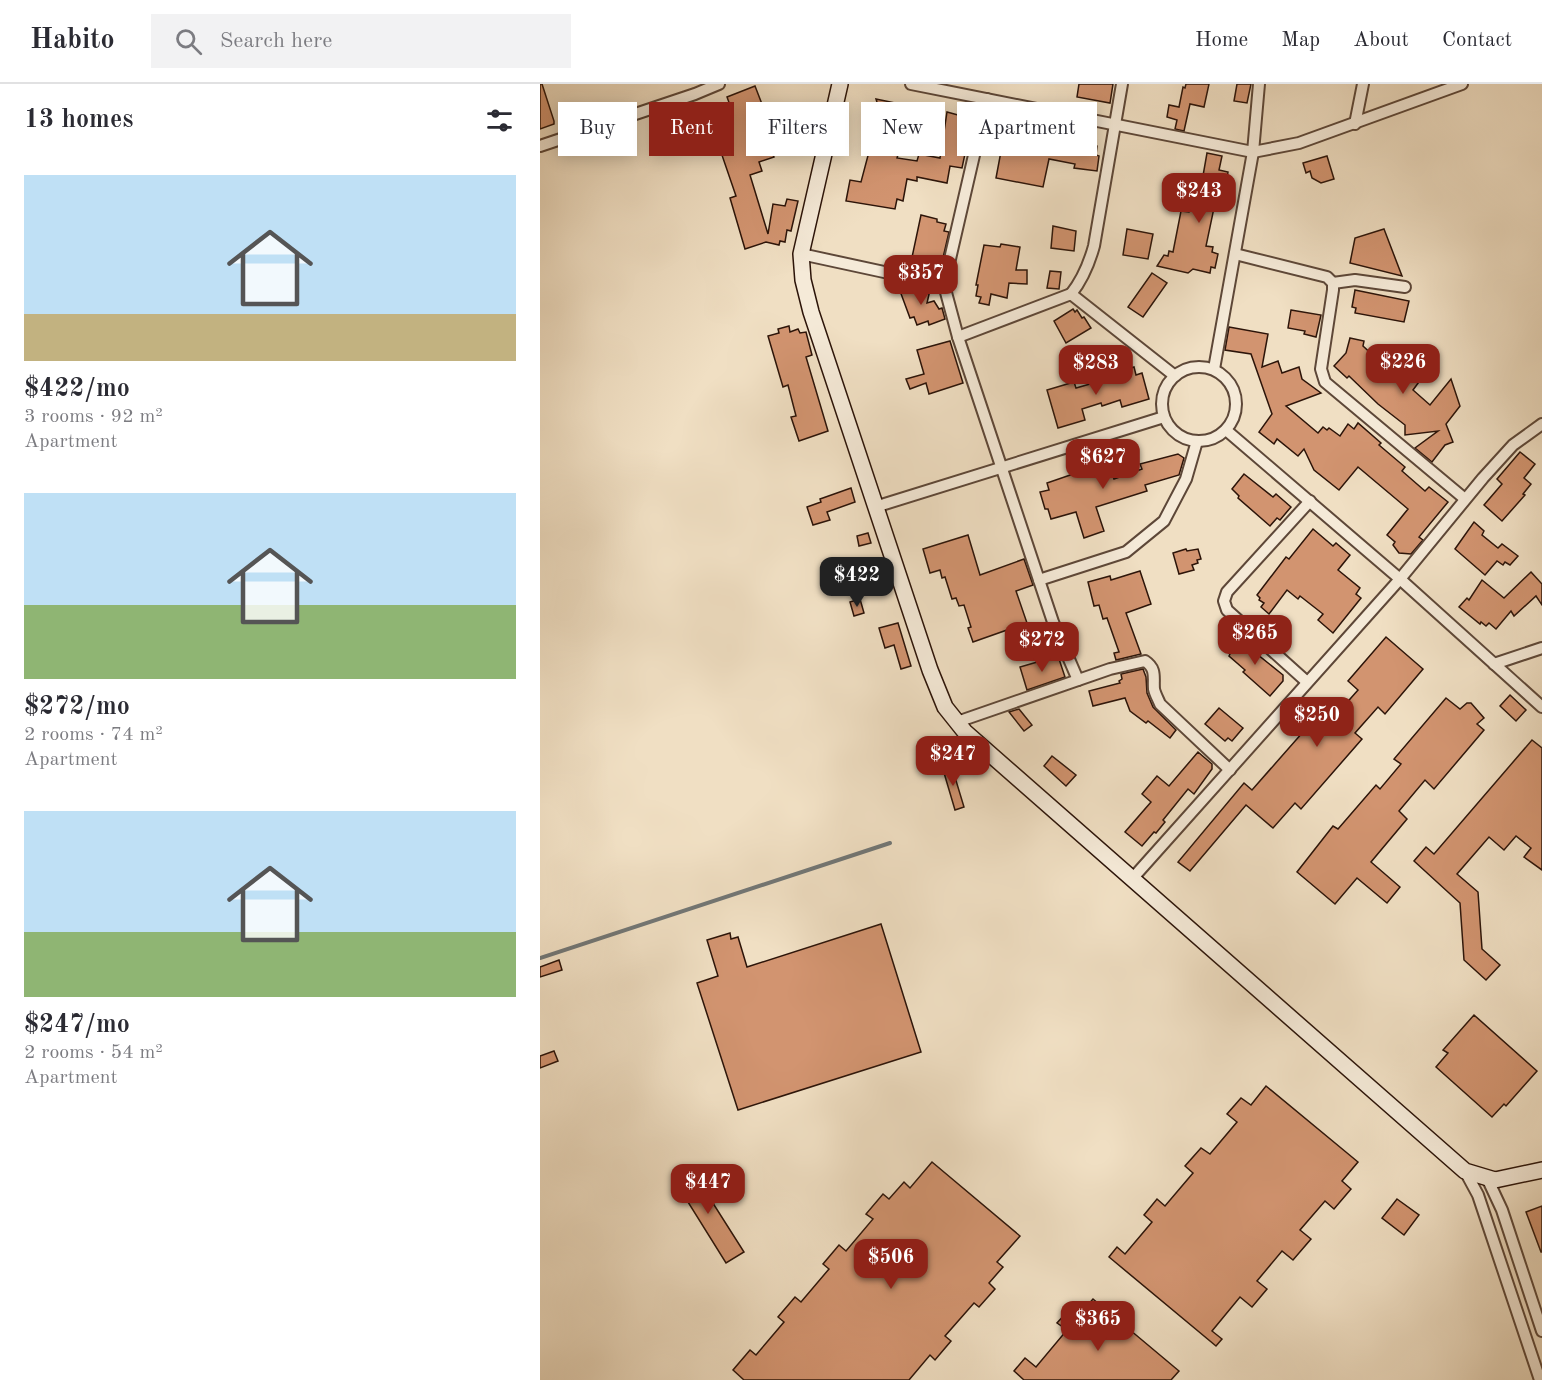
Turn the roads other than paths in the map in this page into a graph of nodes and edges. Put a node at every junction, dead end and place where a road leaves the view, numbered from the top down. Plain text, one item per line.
1 (719, 84) edge
2 (840, 84) edge
3 (911, 84) edge
4 (1122, 84) edge
5 (1259, 84) edge
6 (1363, 84) edge
7 (1462, 84) edge
8 (987, 99) junction
9 (1114, 124) junction
10 (1355, 124) junction
11 (540, 146) edge
12 (1253, 152) junction
13 (801, 254) junction
14 (1235, 254) junction
15 (1333, 283) junction
16 (944, 285) junction
17 (1405, 287) dead end
18 (1071, 294) junction
19 (958, 337) junction
20 (1214, 369) junction
21 (1175, 376) junction
22 (1164, 417) junction
23 (1542, 424) edge
24 (1226, 430) junction
25 (1197, 441) junction
26 (1003, 468) junction
27 (1465, 499) junction
28 (1310, 501) junction
29 (875, 507) junction
30 (1400, 579) junction
31 (1039, 580) junction
32 (1542, 648) edge
33 (1494, 664) junction
34 (1078, 680) junction
35 (1307, 682) junction
36 (1542, 707) edge
37 (957, 722) junction
38 (1230, 771) junction
39 (1132, 879) junction
40 (1542, 1170) edge
41 (1465, 1171) junction
42 (1488, 1180) junction
43 (1542, 1331) edge
44 (1540, 1380) edge

1 - 11 street
2 - 13 street
3 - 8 street
4 - 9 street
5 - 12 street
6 - 10 street
7 - 10 street
8 - 9 street
8 - 16 street
9 - 12 street
9 - 18 street
10 - 12 street
12 - 14 street
13 - 16 street
13 - 29 street
14 - 15 street
14 - 20 street
15 - 17 street
15 - 27 street
16 - 19 street
18 - 19 street
18 - 21 street
19 - 26 street
20 - 21 street
20 - 24 street
21 - 22 street
22 - 25 street
22 - 26 street
23 - 27 street
24 - 25 street
24 - 28 street
25 - 31 street
26 - 29 street
26 - 31 street
27 - 30 street
28 - 30 street
28 - 35 street
29 - 37 street
30 - 33 street
30 - 35 street
31 - 34 street
32 - 33 street
33 - 36 street
34 - 37 street
34 - 38 street
35 - 38 street
37 - 39 street
38 - 39 street
39 - 41 street
40 - 42 street
41 - 42 street
41 - 44 street
42 - 43 street

